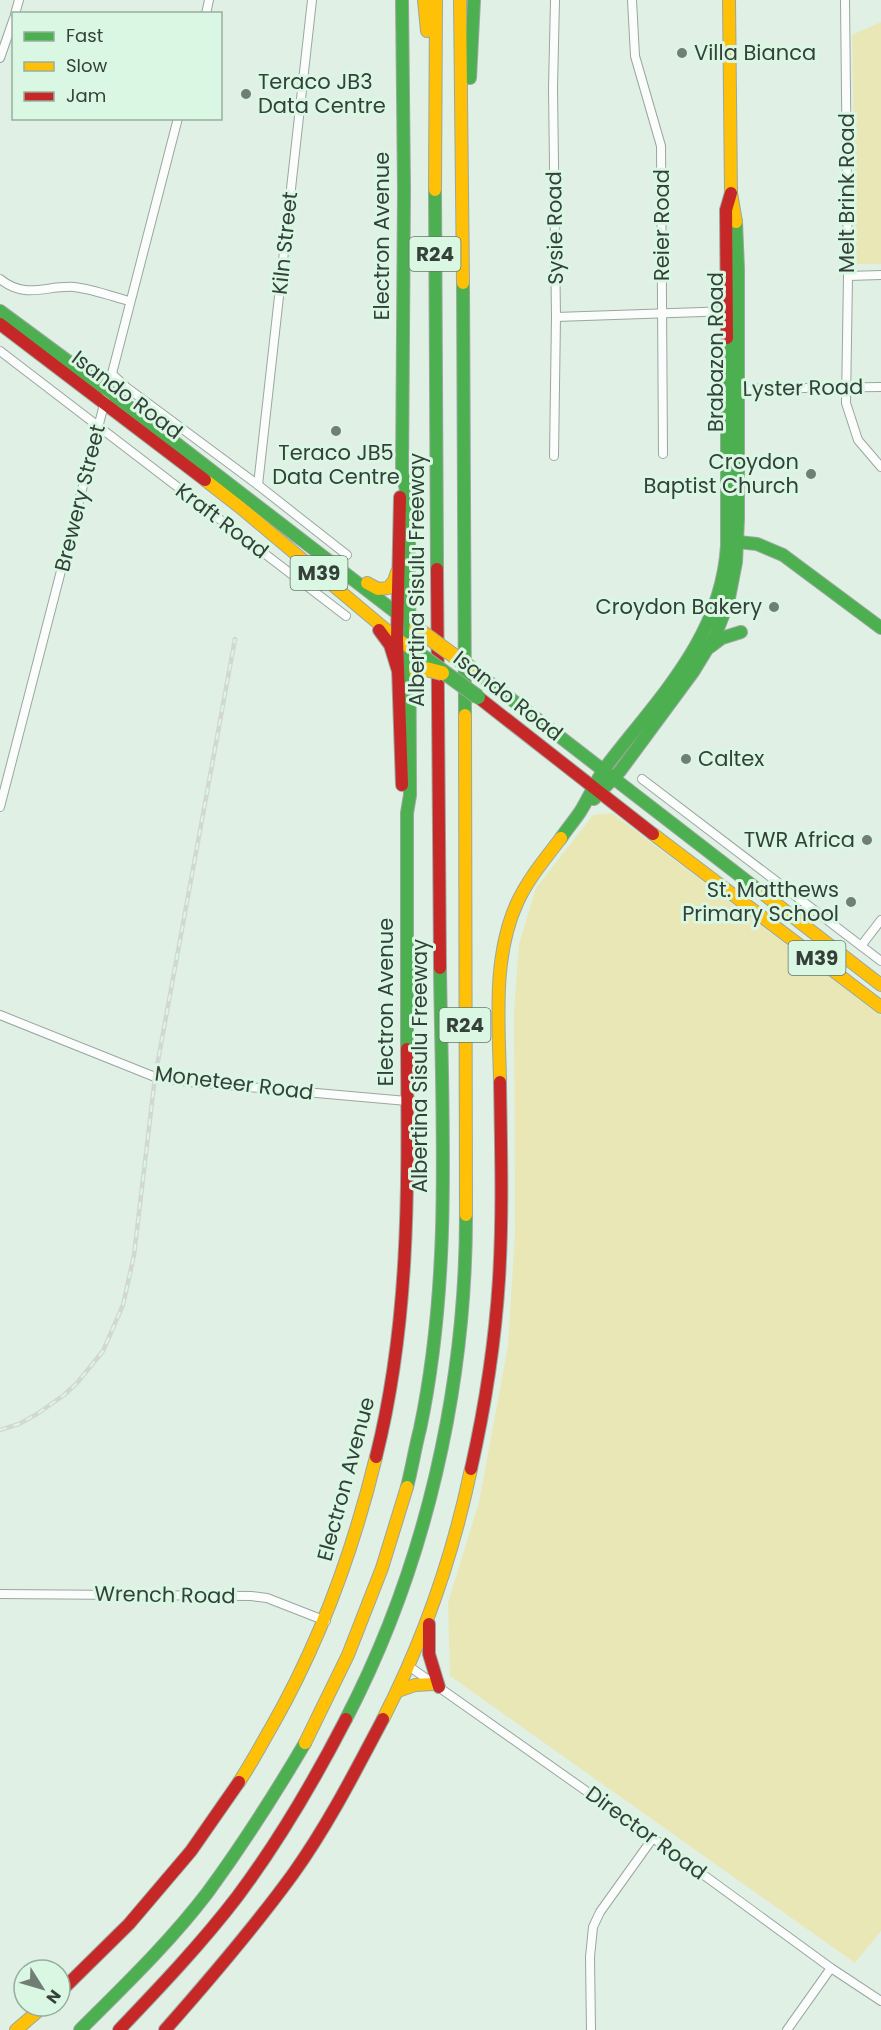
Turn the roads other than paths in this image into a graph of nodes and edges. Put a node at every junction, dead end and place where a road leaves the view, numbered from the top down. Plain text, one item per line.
1 (312, 0) edge
2 (402, 0) edge
3 (424, 0) edge
4 (436, 0) edge
5 (460, 0) edge
6 (474, 0) edge
7 (555, 0) edge
8 (632, 0) edge
9 (729, 0) edge
10 (845, 0) edge
11 (12, 22) edge
12 (0, 58) edge
13 (435, 96) junction
14 (177, 120) edge
15 (463, 139) junction
16 (881, 275) edge
17 (848, 276) junction
18 (0, 279) edge
19 (129, 301) junction
20 (0, 311) edge
21 (731, 311) junction
22 (663, 313) junction
23 (556, 316) junction
24 (0, 324) edge
25 (0, 351) edge
26 (112, 374) junction
27 (846, 387) junction
28 (881, 387) edge
29 (732, 389) junction
30 (105, 397) junction
31 (99, 427) junction
32 (663, 454) dead end
33 (554, 456) dead end
34 (881, 467) edge
35 (402, 472) junction
36 (258, 485) junction
37 (732, 541) junction
38 (347, 555) dead end
39 (344, 572) junction
40 (398, 572) junction
41 (364, 611) junction
42 (346, 616) dead end
43 (408, 622) junction
44 (881, 628) edge
45 (741, 632) dead end
46 (407, 646) junction
47 (710, 647) junction
48 (408, 672) junction
49 (446, 674) junction
50 (609, 774) junction
51 (642, 779) dead end
52 (596, 791) junction
53 (0, 807) edge
54 (881, 920) edge
55 (861, 946) junction
56 (881, 961) edge
57 (881, 985) edge
58 (881, 1007) edge
59 (0, 1015) edge
60 (407, 1101) junction
61 (0, 1594) edge
62 (430, 1614) junction
63 (326, 1620) junction
64 (410, 1667) junction
65 (437, 1685) junction
66 (398, 1691) junction
67 (653, 1838) junction
68 (831, 1968) junction
69 (72, 1980) edge
70 (881, 2001) edge
71 (30, 2018) edge
72 (16, 2030) edge
73 (80, 2030) edge
74 (119, 2030) edge
75 (165, 2030) edge
76 (591, 2030) edge
77 (786, 2030) edge

1 - 36 street, Kiln Street
2 - 35 main road, Electron Avenue
3 - 13 main road
4 - 13 main road, Albertina Sisulu Freeway / R24
5 - 15 main road, R24
6 - 15 main road
7 - 23 street, Sysie Road
8 - 22 street, Reier Road
9 - 21 main road, Brabazon Road
10 - 17 street, Melt Brink Road
11 - 12 street
13 - 73 main road, Albertina Sisulu Freeway / R24
14 - 19 street, Brewery Street
15 - 74 main road, R24
16 - 17 street
17 - 27 street, Melt Brink Road
18 - 19 street
19 - 26 street, Brewery Street
20 - 30 main road, Isando Road / M39
21 - 22 street
21 - 29 main road, Brabazon Road
22 - 23 street
22 - 32 street, Reier Road
23 - 33 street, Sysie Road
24 - 30 main road, Isando Road / M39
25 - 31 street, Isando Road
26 - 30 street, Brewery Street
26 - 36 street
27 - 28 street, Lyster Road
27 - 29 street, Lyster Road
27 - 34 street, Melt Brink Road
29 - 37 main road, Brabazon Road
30 - 31 street, Brewery Street
30 - 39 main road, Isando Road / M39
30 - 41 main road, Isando Road / M39
31 - 42 street, Kraft Road
31 - 53 street, Brewery Street
35 - 40 main road, Electron Avenue
35 - 43 main road, Electron Avenue
36 - 38 street
37 - 44 main road
37 - 47 main road, Brabazon Road
37 - 50 main road, Brabazon Road
39 - 40 main road
39 - 43 main road, Isando Road / M39
40 - 43 main road, Electron Avenue
41 - 46 main road, Isando Road / M39
41 - 48 main road
43 - 46 main road, Electron Avenue
43 - 50 main road, Isando Road / M39, bridge
45 - 47 main road
46 - 48 main road, Electron Avenue
46 - 49 main road, Isando Road / M39, bridge
47 - 50 main road, Brabazon Road
48 - 49 main road, bridge
48 - 60 main road, Electron Avenue
49 - 52 main road, Isando Road / M39, bridge
50 - 52 main road, Brabazon Road
50 - 57 main road, Isando Road / M39
51 - 55 street
52 - 58 main road, Isando Road / M39
52 - 62 main road, Brabazon Road
54 - 55 street
55 - 56 street
59 - 60 street, Moneteer Road
60 - 63 main road, Electron Avenue
61 - 63 street, Wrench Road
62 - 64 main road, Brabazon Road
62 - 65 main road
63 - 69 main road, Electron Avenue
64 - 65 street, Director Road
64 - 66 main road, Brabazon Road
65 - 66 main road
65 - 67 street, Director Road
66 - 75 main road, Brabazon Road
67 - 68 street, Director Road
67 - 76 street
68 - 70 street, Director Road
68 - 77 street
71 - 72 main road

